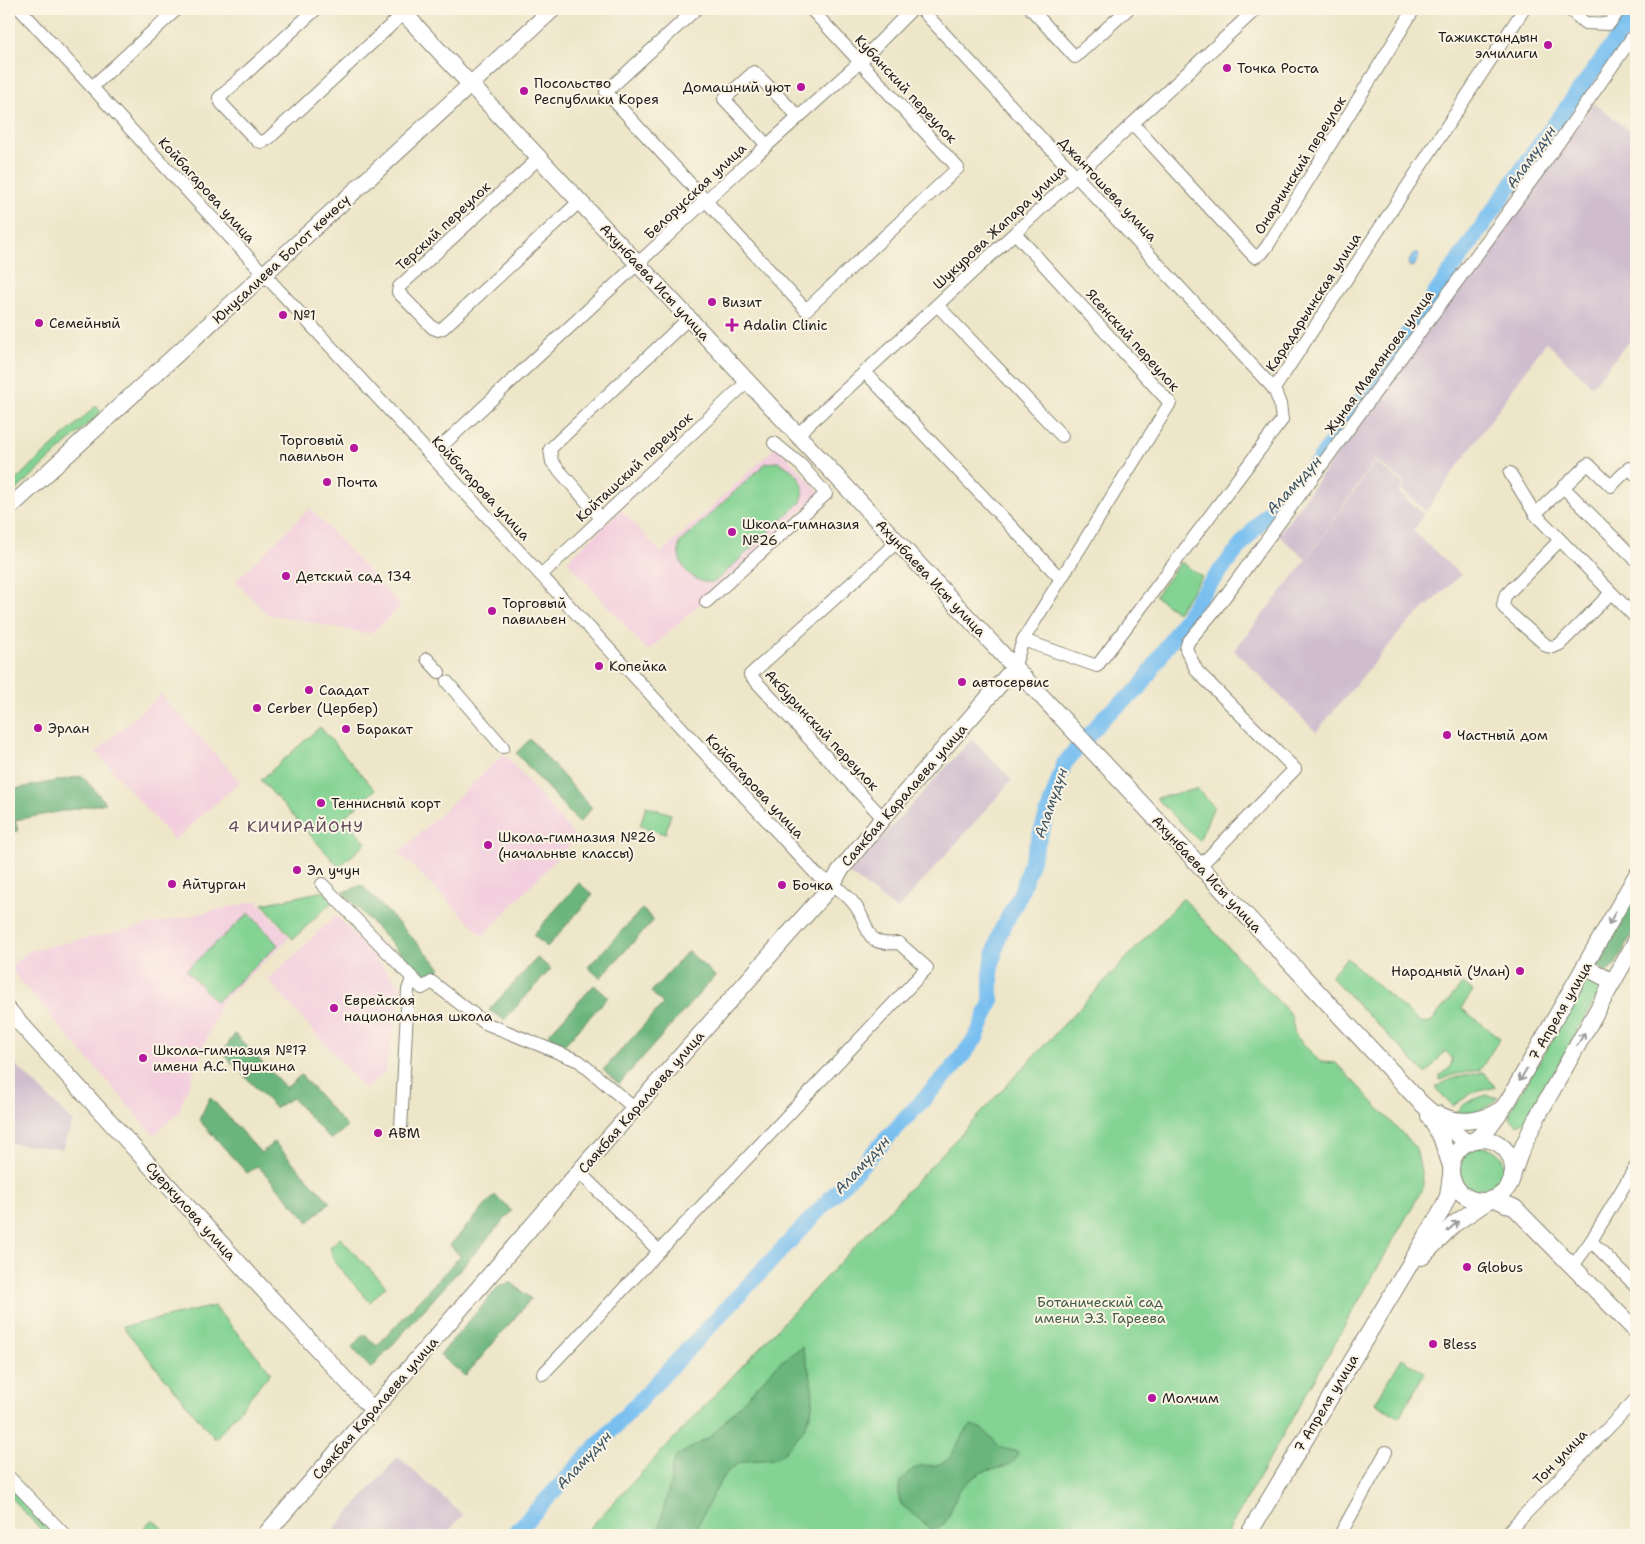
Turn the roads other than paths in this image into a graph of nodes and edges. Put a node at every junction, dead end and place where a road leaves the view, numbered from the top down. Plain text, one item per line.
1 (20, 9) edge
2 (177, 9) edge
3 (316, 9) edge
4 (553, 9) edge
5 (696, 9) edge
6 (811, 9) edge
7 (912, 9) edge
8 (920, 9) edge
9 (1031, 9) edge
10 (1128, 9) edge
11 (1256, 9) edge
12 (1414, 9) edge
13 (1524, 9) edge
14 (1569, 9) edge
15 (1620, 9) edge
16 (402, 11) edge
17 (1636, 32) edge
18 (860, 62) junction
19 (471, 85) junction
20 (92, 88) junction
21 (799, 117) junction
22 (1133, 124) junction
23 (767, 145) junction
24 (538, 158) junction
25 (1076, 176) junction
26 (580, 201) junction
27 (705, 201) junction
28 (1015, 232) junction
29 (638, 264) junction
30 (264, 275) junction
31 (937, 305) junction
32 (689, 318) junction
33 (865, 372) junction
34 (747, 382) junction
35 (1274, 389) junction
36 (797, 435) junction
37 (1062, 436) dead end
38 (774, 443) dead end
39 (431, 456) junction
40 (1510, 473) dead end
41 (1636, 475) edge
42 (1563, 487) junction
43 (9, 508) edge
44 (1535, 514) junction
45 (601, 518) junction
46 (1560, 540) junction
47 (897, 542) junction
48 (1636, 560) edge
49 (541, 575) junction
50 (1060, 578) junction
51 (1611, 593) junction
52 (706, 602) dead end
53 (1636, 618) edge
54 (1023, 640) junction
55 (427, 659) dead end
56 (1014, 668) junction
57 (503, 747) dead end
58 (883, 818) junction
59 (1200, 866) junction
60 (1636, 876) edge
61 (322, 884) dead end
62 (833, 884) junction
63 (1636, 941) edge
64 (1585, 967) junction
65 (412, 979) junction
66 (1613, 982) junction
67 (9, 1011) edge
68 (1421, 1103) junction
69 (634, 1108) junction
70 (1503, 1108) junction
71 (401, 1128) dead end
72 (1471, 1141) junction
73 (1636, 1166) edge
74 (1451, 1171) junction
75 (579, 1172) junction
76 (1512, 1178) junction
77 (1491, 1200) junction
78 (1523, 1217) junction
79 (1591, 1241) junction
80 (660, 1252) junction
81 (1573, 1266) junction
82 (1406, 1273) junction
83 (1636, 1286) edge
84 (1636, 1331) edge
85 (543, 1374) dead end
86 (1636, 1399) edge
87 (373, 1410) junction
88 (1386, 1452) dead end
89 (9, 1477) edge
90 (65, 1535) edge
91 (265, 1535) edge
92 (1248, 1535) edge
93 (1340, 1535) edge
94 (1505, 1535) edge

1 - 20 street, Койбагарова улица
2 - 20 street
3 - 16 street
4 - 19 main road, Юнусалиева Болот көчөсү
5 - 27 street
6 - 18 street, Кубанский переулок
7 - 18 street, Белорусская улица
8 - 25 street, Джантошева улица
9 - 10 street
11 - 22 street, Шукурова Жапара улица
12 - 22 street, Онарчинский переулок
13 - 35 street, Карадарьинская улица
14 - 15 street
16 - 19 main road, Ахунбаева Исы улица
17 - 59 street, Жуная Мавлянова улица
18 - 21 street, Белорусская улица
18 - 27 street, Кубанский переулок
19 - 24 main road, Ахунбаева Исы улица
19 - 30 main road, Юнусалиева Болот көчөсү
20 - 30 street, Койбагарова улица
21 - 23 street, Белорусская улица
21 - 23 street
22 - 25 street, Шукурова Жапара улица
23 - 27 street, Белорусская улица
24 - 26 main road, Ахунбаева Исы улица
24 - 26 street, Терский переулок
25 - 28 street, Шукурова Жапара улица
25 - 35 street, Джантошева улица
26 - 29 main road, Ахунбаева Исы улица
27 - 29 street, Белорусская улица
28 - 31 street, Шукурова Жапара улица
28 - 50 street, Ясенский переулок
29 - 32 main road, Ахунбаева Исы улица
29 - 39 street, Белорусская улица
30 - 39 street, Койбагарова улица
30 - 43 main road, Юнусалиева Болот көчөсү
31 - 33 street, Шукурова Жапара улица
31 - 37 street, Шукурова Жапара улица
32 - 34 main road, Ахунбаева Исы улица
32 - 45 street
33 - 36 street, Шукурова Жапара улица
33 - 50 street
34 - 36 main road, Ахунбаева Исы улица
34 - 45 street, Койташский переулок
35 - 54 street, Карадарьинская улица
36 - 47 main road, Ахунбаева Исы улица
38 - 52 street
39 - 49 street, Койбагарова улица
40 - 44 street
41 - 42 street
42 - 44 street
42 - 48 street
44 - 46 street
45 - 49 street, Койташский переулок
46 - 51 street
46 - 51 street
47 - 56 main road, Ахунбаева Исы улица
47 - 58 street, Акбуринский переулок
49 - 62 street, Койбагарова улица
50 - 54 street, Ясенский переулок
51 - 53 street
54 - 56 street
55 - 57 street
56 - 58 main road, Саякбая Каралаева улица
56 - 59 main road, Ахунбаева Исы улица
58 - 62 main road, Саякбая Каралаева улица
59 - 68 main road, Ахунбаева Исы улица
60 -> 64 main road, 7 Апреля улица
61 - 65 street
62 - 69 main road, Саякбая Каралаева улица
62 - 80 street, Койбагарова улица
63 - 66 main road
64 - 66 main road
64 -> 70 main road, 7 Апреля улица
65 - 69 street
65 - 71 street
76 -> 66 main road
67 - 87 main road, Суеркулова улица
68 - 70 main road
68 - 72 main road, Ахунбаева Исы улица
68 - 74 main road, Ахунбаева Исы улица
69 - 75 main road, Саякбая Каралаева улица
70 - 72 main road, 7 Апреля улица
72 - 74 main road
72 - 76 main road
73 - 79 street
74 - 77 main road
74 - 82 main road, 7 Апреля улица
75 - 80 street
75 - 87 main road, Саякбая Каралаева улица
76 - 77 main road
76 - 78 main road
77 - 78 main road
82 -> 77 main road, 7 Апреля улица
78 - 81 main road
79 - 81 street
79 - 83 street
80 - 85 street
81 - 84 main road
82 - 92 main road, 7 Апреля улица
86 - 94 street, Тон улица
87 - 91 main road, Саякбая Каралаева улица
88 - 93 street
89 - 90 street

